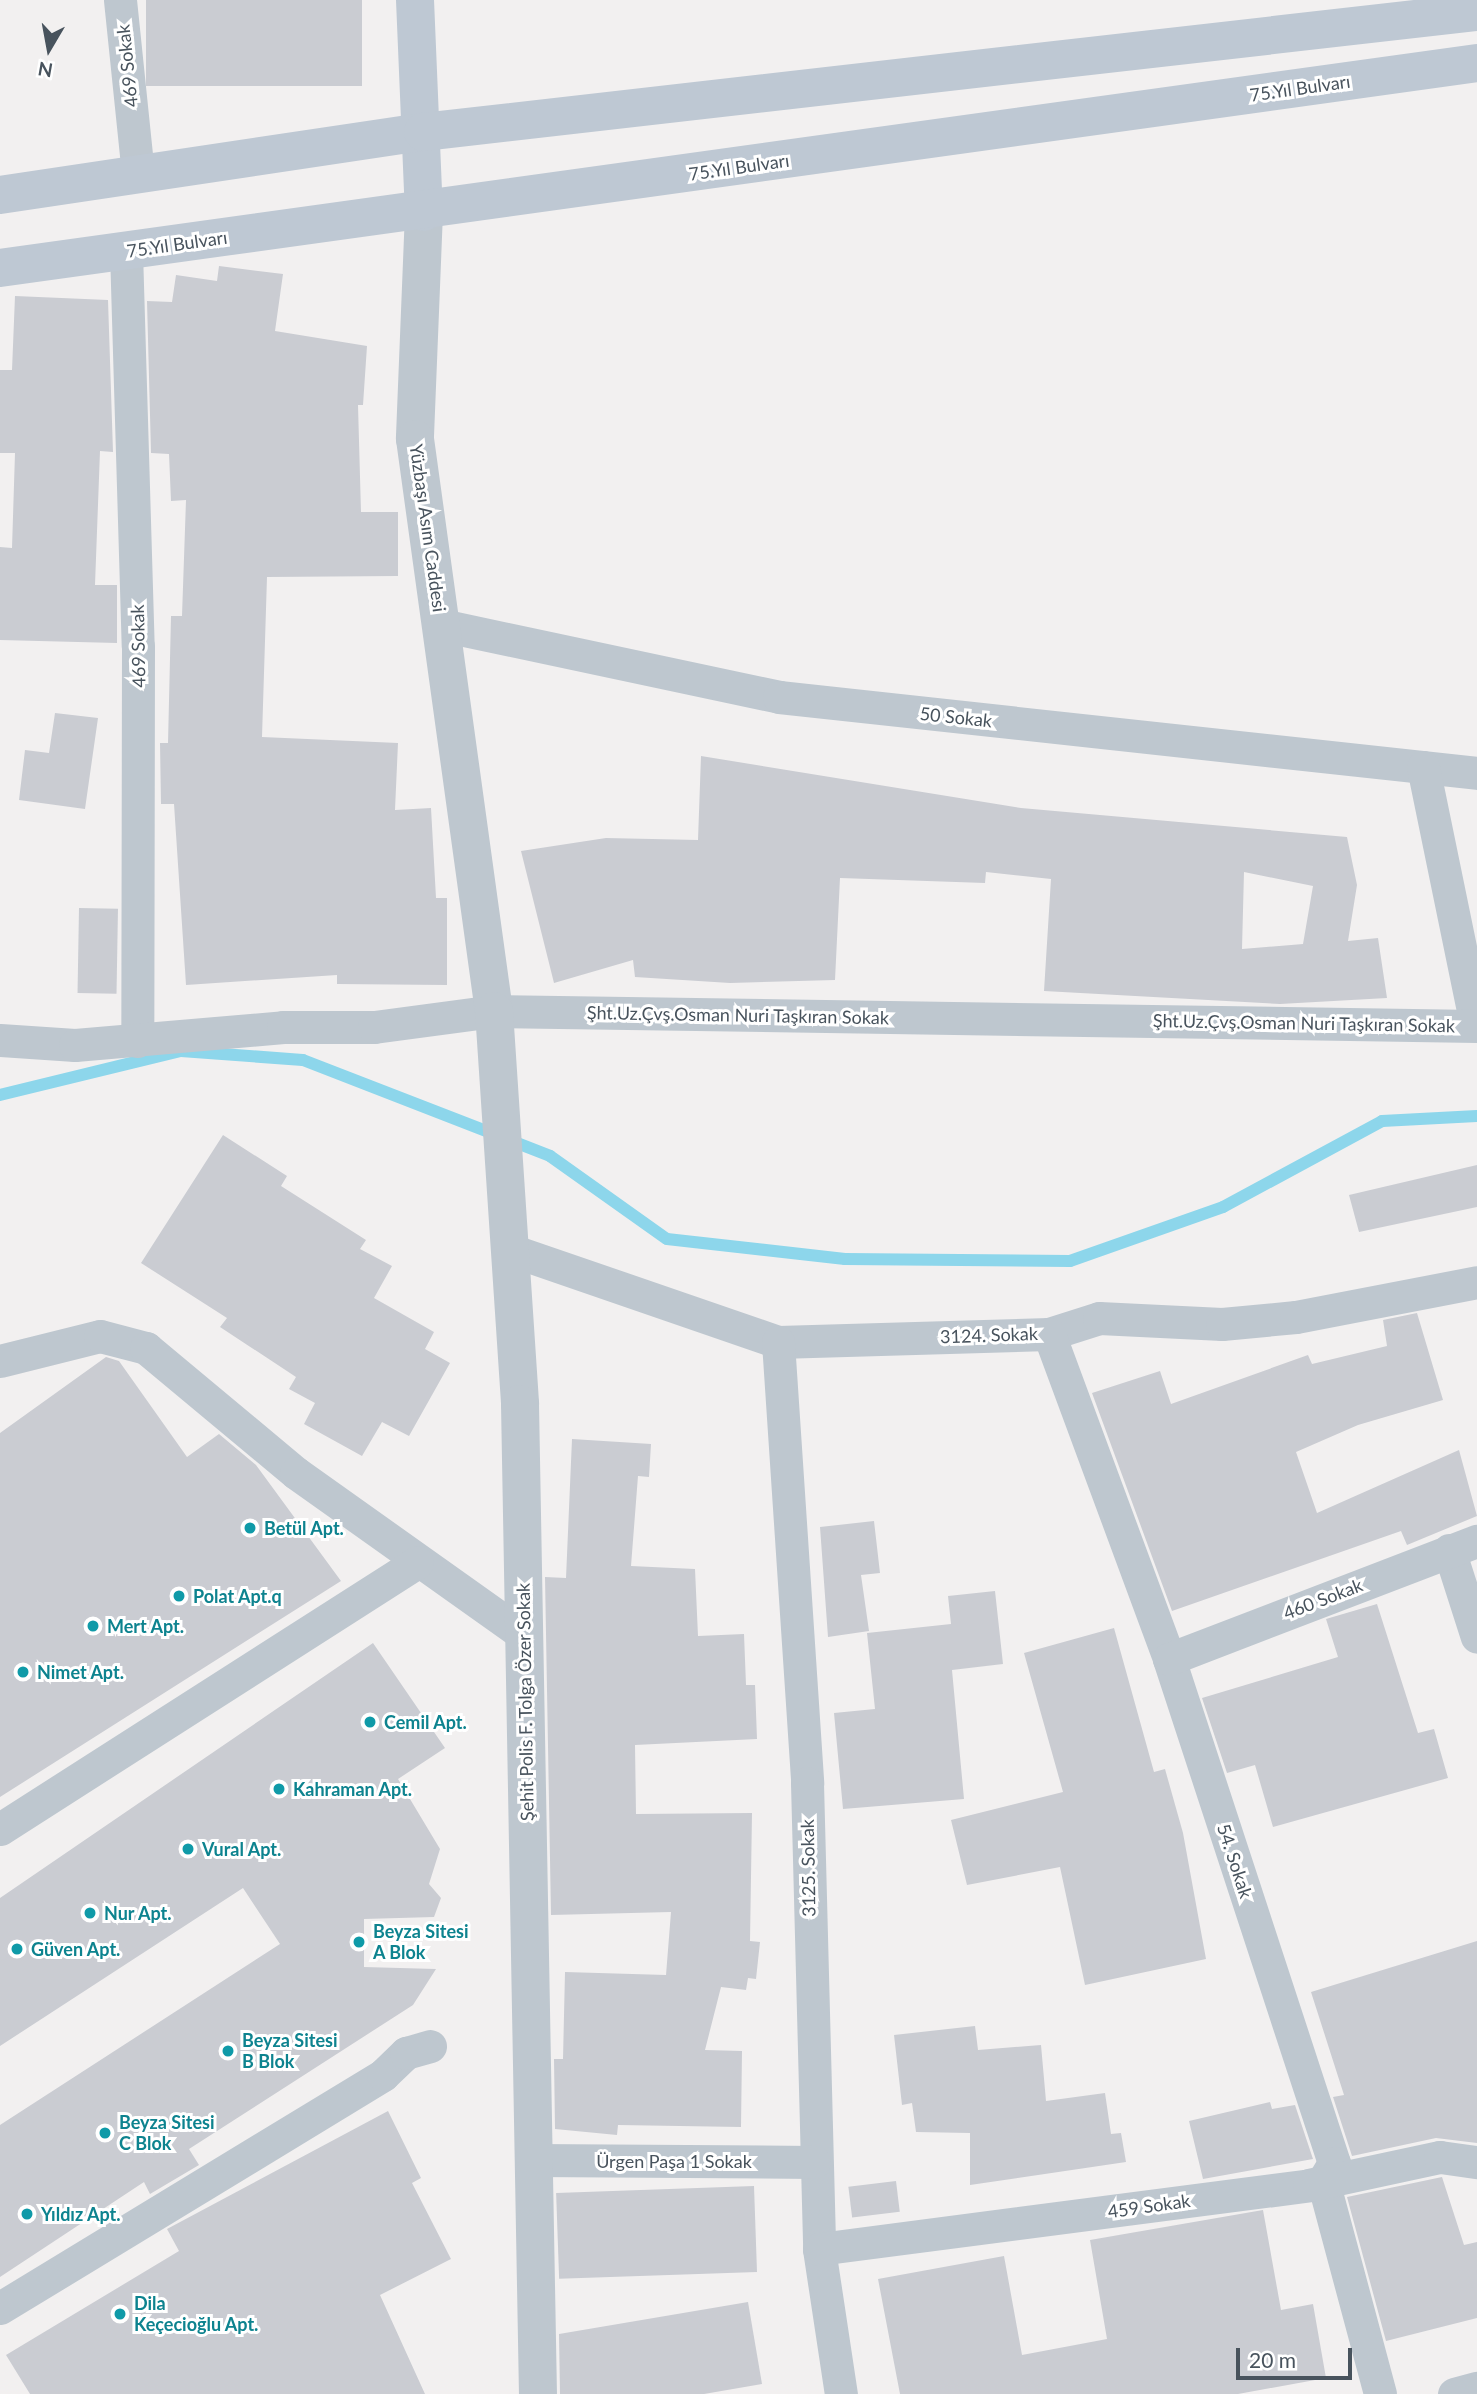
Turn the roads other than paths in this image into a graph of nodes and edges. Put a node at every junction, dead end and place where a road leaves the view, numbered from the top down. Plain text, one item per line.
1 (120, 0) edge
2 (415, 0) edge
3 (1477, 12) edge
4 (1477, 63) edge
5 (423, 132) junction
6 (138, 174) junction
7 (0, 195) edge
8 (424, 212) junction
9 (126, 251) junction
10 (0, 268) edge
11 (441, 625) junction
12 (1423, 767) junction
13 (1477, 773) edge
14 (494, 1011) junction
15 (1477, 1026) edge
16 (0, 1040) edge
17 (137, 1041) junction
18 (511, 1250) junction
19 (1477, 1282) edge
20 (1049, 1334) junction
21 (778, 1342) junction
22 (0, 1361) edge
23 (1463, 1546) edge
24 (417, 1562) junction
25 (524, 1635) junction
26 (1477, 1637) edge
27 (1169, 1659) junction
28 (0, 1829) edge
29 (430, 2046) dead end
30 (533, 2160) junction
31 (814, 2162) junction
32 (1477, 2162) edge
33 (1323, 2181) junction
34 (819, 2249) junction
35 (0, 2308) edge
36 (1477, 2388) edge
37 (538, 2394) edge
38 (841, 2394) edge
39 (1380, 2394) edge
40 (1454, 2394) edge

1 - 6 street, 469 Sokak
2 - 5 main road, Yüzbaşı Asım Caddesi
3 - 5 main road
4 - 8 main road, 75.Yıl Bulvarı
5 - 6 main road
5 - 8 main road, Yüzbaşı Asım Caddesi
6 - 7 main road
8 - 9 main road, 75.Yıl Bulvarı
8 - 11 street, Yüzbaşı Asım Caddesi
9 - 10 main road, 75.Yıl Bulvarı
9 - 17 street, 469 Sokak
11 - 12 street, 50 Sokak
11 - 14 street, Yüzbaşı Asım Caddesi
12 - 13 street, 50 Sokak
12 - 15 street
14 - 15 street, Şht.Uz.Çvş.Osman Nuri Taşkıran Sokak
14 - 17 street, Şht.Uz.Çvş.Osman Nuri Taşkıran Sokak
14 - 18 street, Şehit Polis F. Tolga Özer Sokak
16 - 17 street, Şht.Uz.Çvş.Osman Nuri Taşkıran Sokak
18 - 21 street, 3124. Sokak
18 - 25 street, Şehit Polis F. Tolga Özer Sokak
19 - 20 street, 3124. Sokak
20 - 21 street, 3124. Sokak
20 - 27 street, 54. Sokak
21 - 31 street, 3125. Sokak
22 - 24 street
23 - 26 street
23 - 27 street, 460 Sokak
24 - 25 street
24 - 28 street
25 - 30 street, Şehit Polis F. Tolga Özer Sokak
27 - 33 street, 54. Sokak
29 - 35 street
30 - 31 street, Ürgen Paşa 1 Sokak
30 - 37 street, Şehit Polis F. Tolga Özer Sokak
31 - 34 street, 3125. Sokak
32 - 33 street, 459 Sokak
33 - 34 street, 459 Sokak
33 - 39 street, 54. Sokak
34 - 38 street, 3125. Sokak
36 - 40 street

